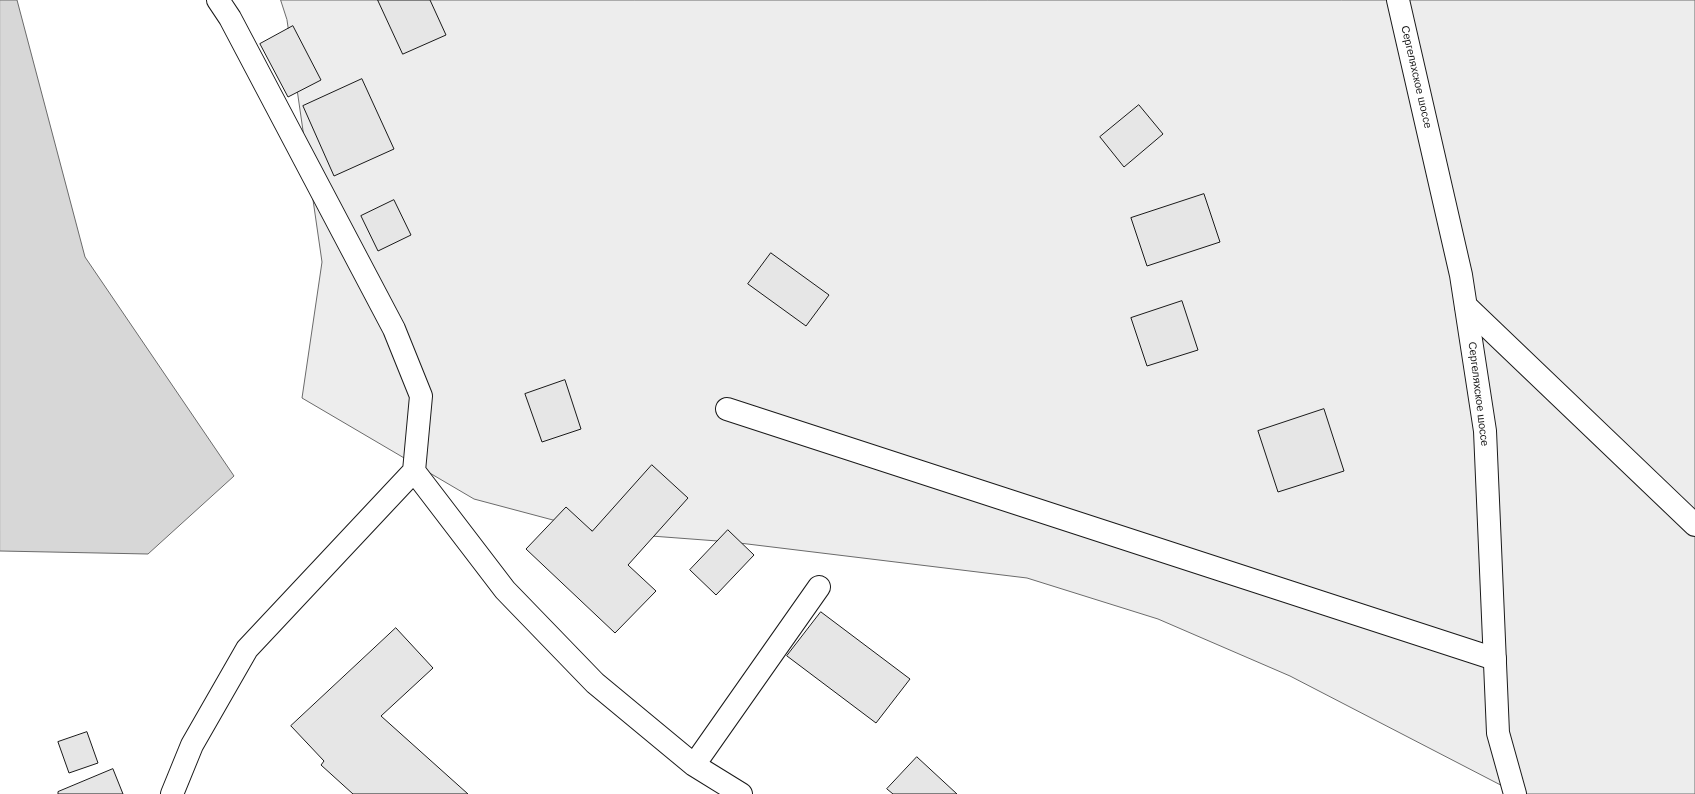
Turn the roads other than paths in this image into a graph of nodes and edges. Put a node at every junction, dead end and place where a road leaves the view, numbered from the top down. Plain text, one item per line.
1 (218, 0) edge
2 (1398, 0) edge
3 (1466, 306) junction
4 (727, 409) dead end
5 (414, 471) junction
6 (1695, 525) edge
7 (819, 587) dead end
8 (1495, 659) junction
9 (694, 765) junction
10 (172, 794) edge
11 (742, 794) edge
12 (1515, 794) edge

1 - 5 street
2 - 3 street, Сергеляхское шоссе
3 - 6 street
3 - 8 street, Сергеляхское шоссе
4 - 8 street
5 - 9 street
5 - 10 street
7 - 9 street
8 - 12 street, Сергеляхское шоссе
9 - 11 street

